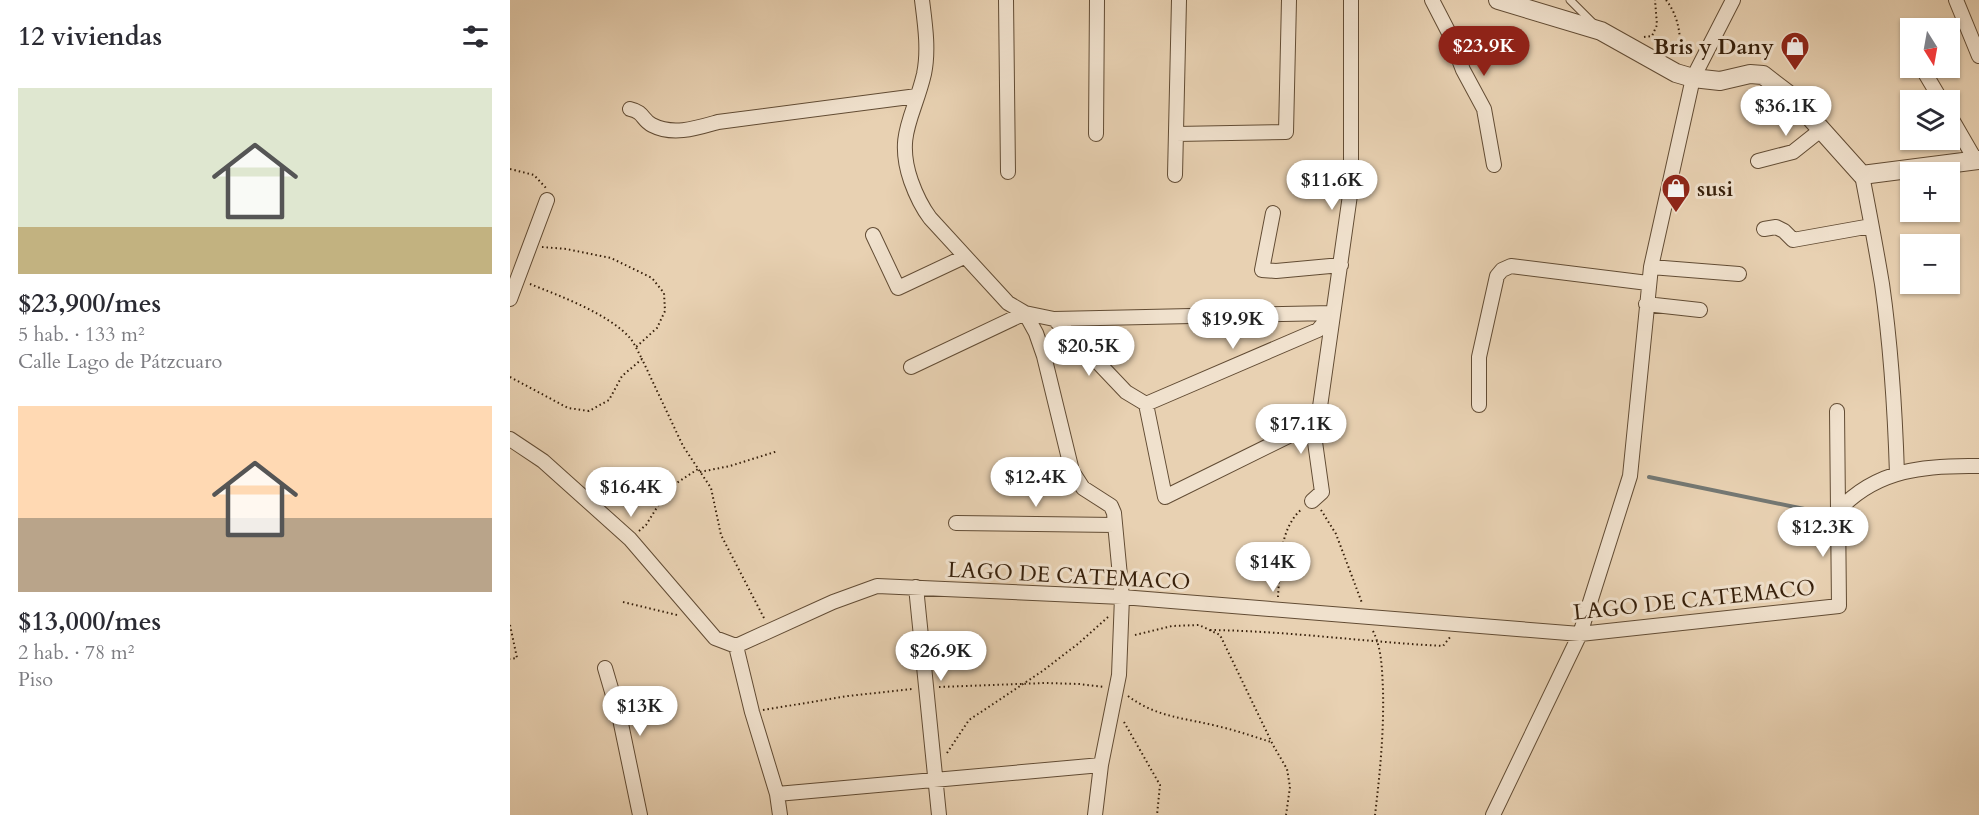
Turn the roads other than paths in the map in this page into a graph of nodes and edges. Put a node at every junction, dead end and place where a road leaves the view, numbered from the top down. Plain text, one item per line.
1 (922, 0) edge
2 (1006, 0) edge
3 (1097, 0) edge
4 (1179, 0) edge
5 (1289, 0) edge
6 (1351, 0) edge
7 (1432, 0) edge
8 (1498, 0) edge
9 (1570, 0) edge
10 (1733, 0) edge
11 (1956, 0) edge
12 (1601, 31) junction
13 (1979, 57) edge
14 (1685, 76) junction
15 (916, 96) junction
16 (630, 109) dead end
17 (1822, 129) junction
18 (1960, 133) edge
19 (1096, 134) dead end
20 (1176, 134) junction
21 (1758, 161) dead end
22 (1977, 161) edge
23 (1494, 165) dead end
24 (1008, 172) dead end
25 (1175, 175) dead end
26 (1862, 175) junction
27 (547, 200) road end
28 (1273, 213) dead end
29 (1871, 226) junction
30 (1764, 229) dead end
31 (873, 235) dead end
32 (964, 257) junction
33 (1341, 265) junction
34 (1651, 267) junction
35 (1738, 274) dead end
36 (1648, 283) junction
37 (510, 299) edge
38 (1646, 304) junction
39 (1700, 310) dead end
40 (1025, 313) junction
41 (1333, 313) junction
42 (1054, 319) junction
43 (911, 367) dead end
44 (1146, 404) junction
45 (1479, 405) dead end
46 (1837, 411) dead end
47 (1317, 422) junction
48 (510, 439) edge
49 (1979, 466) edge
50 (1897, 474) junction
51 (1312, 501) dead end
52 (1839, 510) junction
53 (956, 523) dead end
54 (1115, 525) junction
55 (916, 588) junction
56 (1122, 601) junction
57 (1580, 634) junction
58 (736, 646) junction
59 (605, 668) dead end
60 (1101, 765) junction
61 (935, 774) junction
62 (777, 794) junction
63 (640, 815) edge
64 (780, 815) edge
65 (939, 815) edge
66 (1095, 815) edge
67 (1493, 815) edge

1 - 15 street
2 - 24 street
3 - 19 street
4 - 20 street
5 - 20 street
6 - 33 street
7 - 23 street
8 - 12 street
9 - 12 lane
10 - 14 street
11 - 13 street
12 - 14 street
14 - 17 street
14 - 34 street
15 - 16 street
15 - 32 street
17 - 21 street
17 - 26 street
18 - 22 street
20 - 25 street
22 - 26 street
26 - 29 street
27 - 37 street
28 - 33 street
29 - 30 street
29 - 50 street
31 - 32 street
32 - 40 street
33 - 41 street
34 - 35 street
34 - 36 street
36 - 38 street
36 - 45 street
38 - 39 street
38 - 57 street
40 - 42 street
40 - 43 street
40 - 54 street
41 - 42 street
41 - 44 street
41 - 47 street
42 - 44 street
44 - 47 street
46 - 52 street
47 - 51 street
48 - 58 street
49 - 50 street
50 - 52 street
52 - 57 street, LAGO DE CATEMACO
53 - 54 street
54 - 56 street
55 - 56 street, LAGO DE CATEMACO
55 - 58 street, LAGO DE CATEMACO
55 - 61 street
56 - 57 street, LAGO DE CATEMACO
56 - 60 street
57 - 67 street
58 - 62 street
59 - 63 street
60 - 61 street
60 - 66 street
61 - 62 street
61 - 65 street
62 - 64 street

